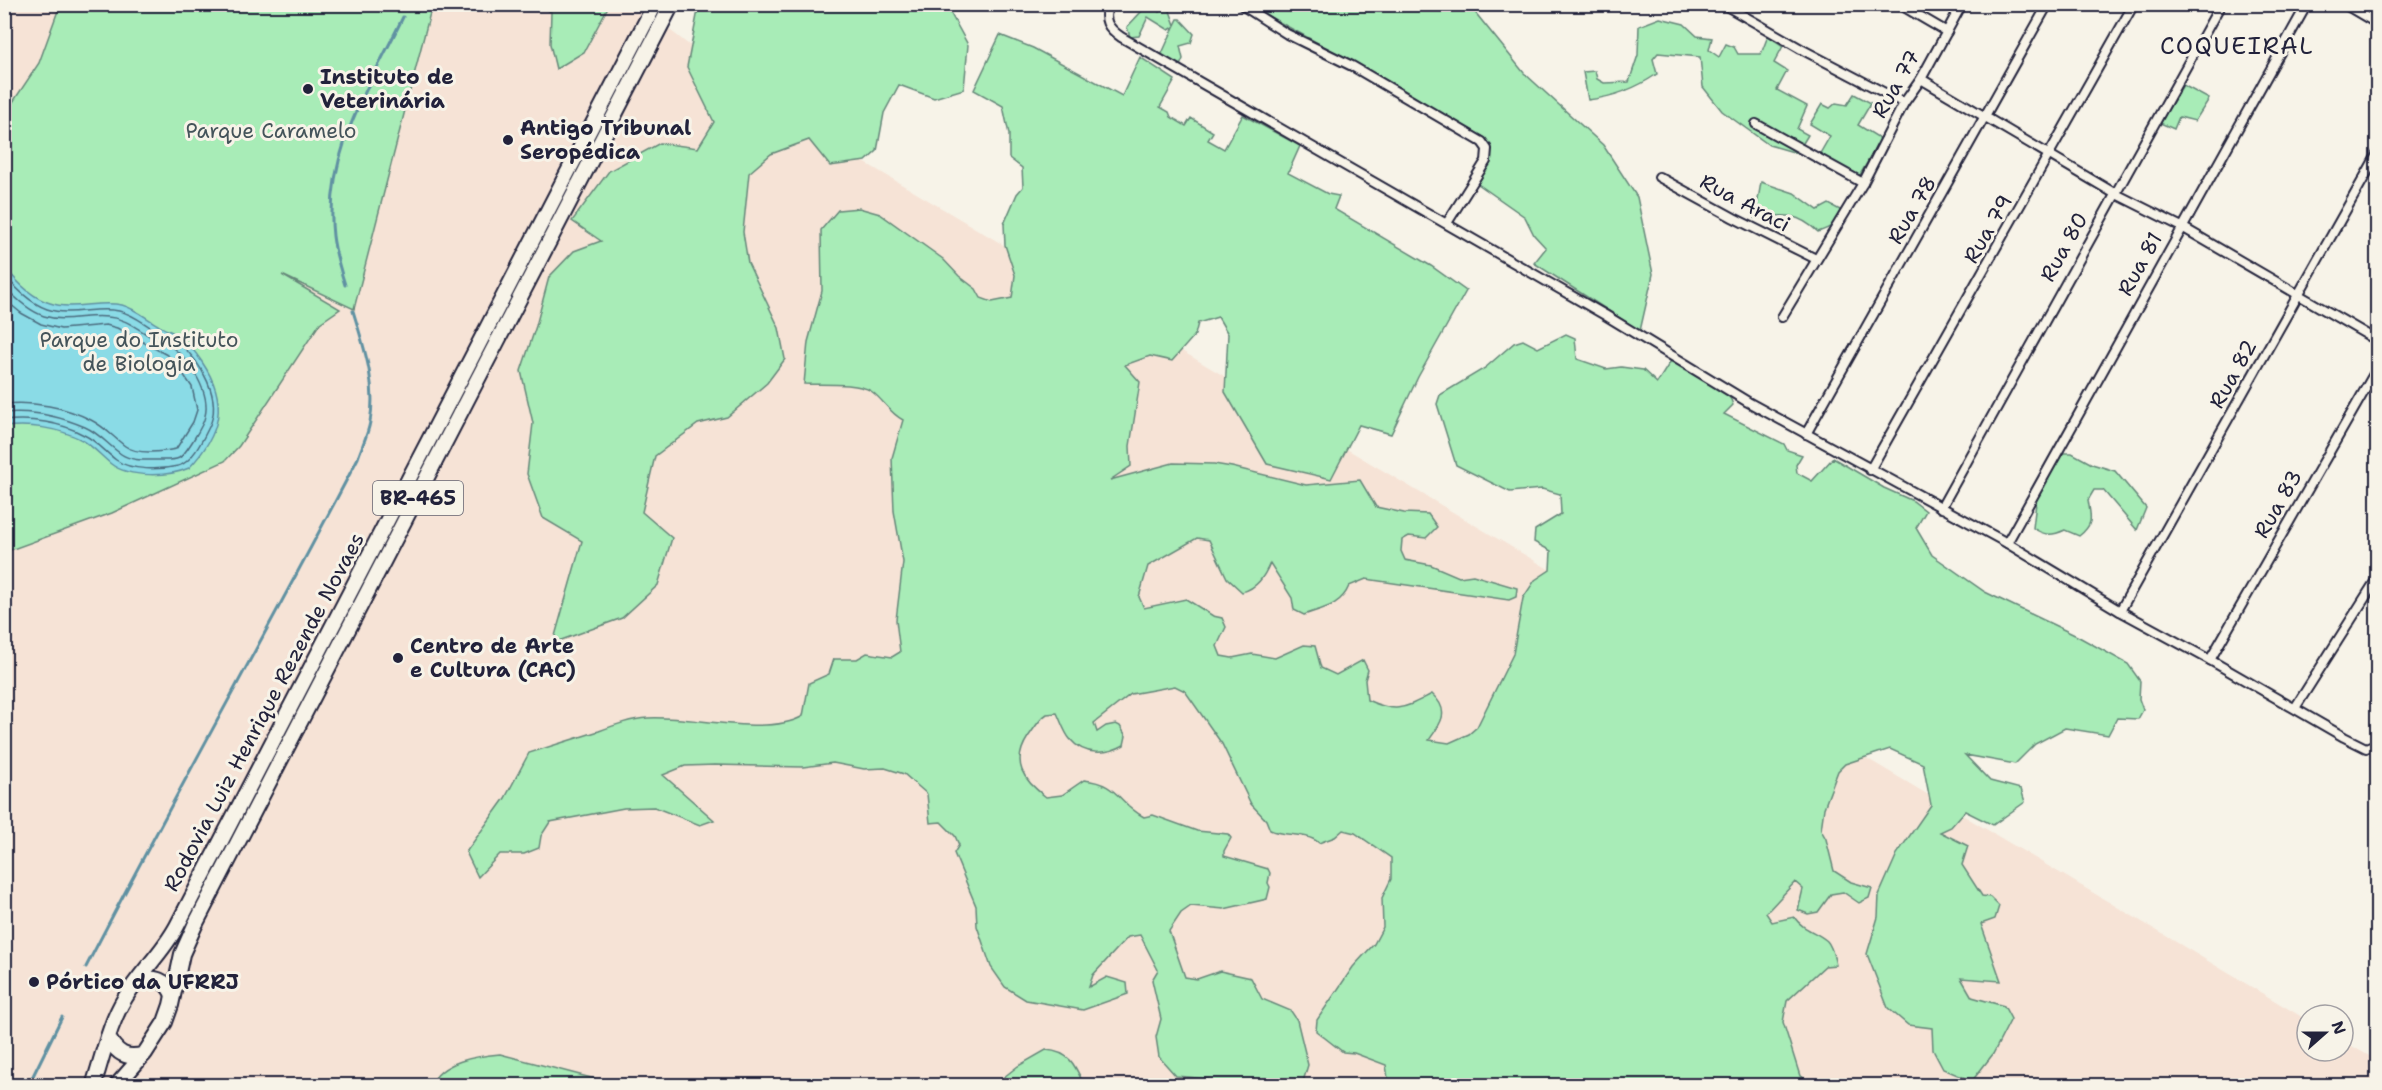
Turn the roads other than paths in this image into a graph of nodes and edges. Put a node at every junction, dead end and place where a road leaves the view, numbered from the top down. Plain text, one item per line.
1 (655, 4) edge
2 (672, 4) edge
3 (1109, 4) edge
4 (1240, 4) edge
5 (1723, 4) edge
6 (1899, 4) edge
7 (1962, 4) edge
8 (2048, 4) edge
9 (2134, 4) edge
10 (2221, 4) edge
11 (2307, 4) edge
12 (2344, 4) edge
13 (2378, 24) edge
14 (1947, 32) junction
15 (1921, 79) junction
16 (1904, 103) junction
17 (1986, 116) junction
18 (1756, 124) dead end
19 (2378, 153) edge
20 (2051, 155) junction
21 (1659, 177) dead end
22 (1863, 183) junction
23 (2114, 193) junction
24 (1447, 223) junction
25 (2182, 227) junction
26 (1816, 259) junction
27 (2299, 295) junction
28 (1782, 317) dead end
29 (2378, 341) edge
30 (2378, 367) edge
31 (1806, 434) junction
32 (1870, 470) junction
33 (1941, 508) junction
34 (2007, 543) junction
35 (2378, 577) edge
36 (2120, 611) junction
37 (2210, 660) junction
38 (2295, 708) junction
39 (2378, 743) edge
40 (140, 979) junction
41 (173, 995) junction
42 (108, 1037) junction
43 (146, 1053) junction
44 (93, 1086) edge
45 (116, 1086) edge

1 - 40 highway, Rodovia Luiz Henrique Rezende Novaes / BR-465
2 - 41 highway, Rodovia Luiz Henrique Rezende Novaes / BR-465
3 - 24 street
4 - 24 street
5 - 16 street
6 - 14 street
7 - 14 street, Rua 77
8 - 17 street, Rua 78
9 - 20 street, Rua 79
10 - 23 street, Rua 80
11 - 25 street, Rua 81
12 - 13 street
14 - 15 street, Rua 77
15 - 16 street, Rua 77
15 - 17 street
16 - 22 street, Rua 77
17 - 20 street
17 - 31 street, Rua 78
18 - 22 street
19 - 27 street, Rua 82
20 - 23 street
20 - 32 street, Rua 79
21 - 26 street, Rua Araci
22 - 26 street, Rua 77
23 - 25 street
23 - 33 street, Rua 80
24 - 31 street
25 - 27 street
25 - 34 street, Rua 81
26 - 28 street, Rua 77
27 - 29 street
27 - 36 street, Rua 82
30 - 37 street, Rua 83
31 - 32 street
32 - 33 street
33 - 34 street
34 - 36 street
35 - 38 street
36 - 37 street
37 - 38 street
38 - 39 street
40 - 41 highway
40 - 42 highway, Rodovia Luiz Henrique Rezende Novaes / BR-465
41 - 43 highway, Rodovia Luiz Henrique Rezende Novaes / BR-465
42 - 43 highway
42 - 44 highway, Rodovia Luiz Henrique Rezende Novaes / BR-465
43 - 45 highway, Rodovia Luiz Henrique Rezende Novaes / BR-465

